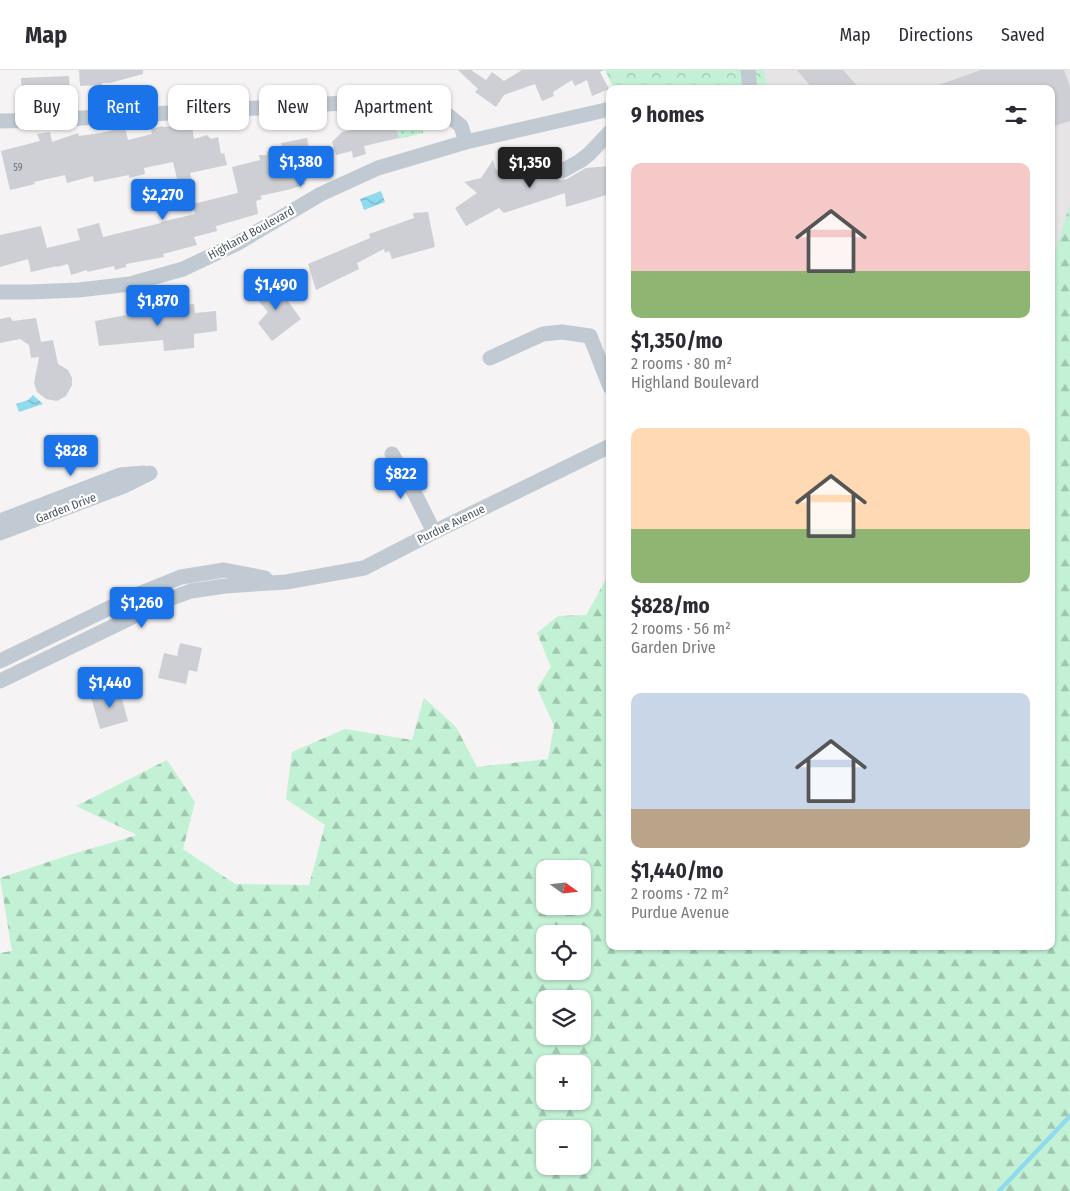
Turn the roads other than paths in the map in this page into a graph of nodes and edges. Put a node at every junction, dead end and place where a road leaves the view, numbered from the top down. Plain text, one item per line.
1 (748, 70) edge
2 (750, 85) edge
3 (606, 110) edge
4 (0, 121) edge
5 (606, 136) edge
6 (466, 142) junction
7 (562, 171) dead end
8 (0, 292) edge
9 (490, 358) dead end
10 (606, 378) edge
11 (606, 448) edge
12 (392, 454) dead end
13 (0, 521) edge
14 (434, 532) junction
15 (0, 533) edge
16 (286, 582) junction
17 (0, 661) edge
18 (0, 681) edge

1 - 2 street
3 - 6 street, Highland Boulevard
4 - 6 street
5 - 7 street
6 - 8 street, Highland Boulevard
9 - 10 street
11 - 14 street, Purdue Avenue
12 - 14 street
13 - 15 street, Garden Drive
14 - 16 street, Purdue Avenue
16 - 17 street, Purdue Avenue
16 - 18 street, Purdue Avenue

